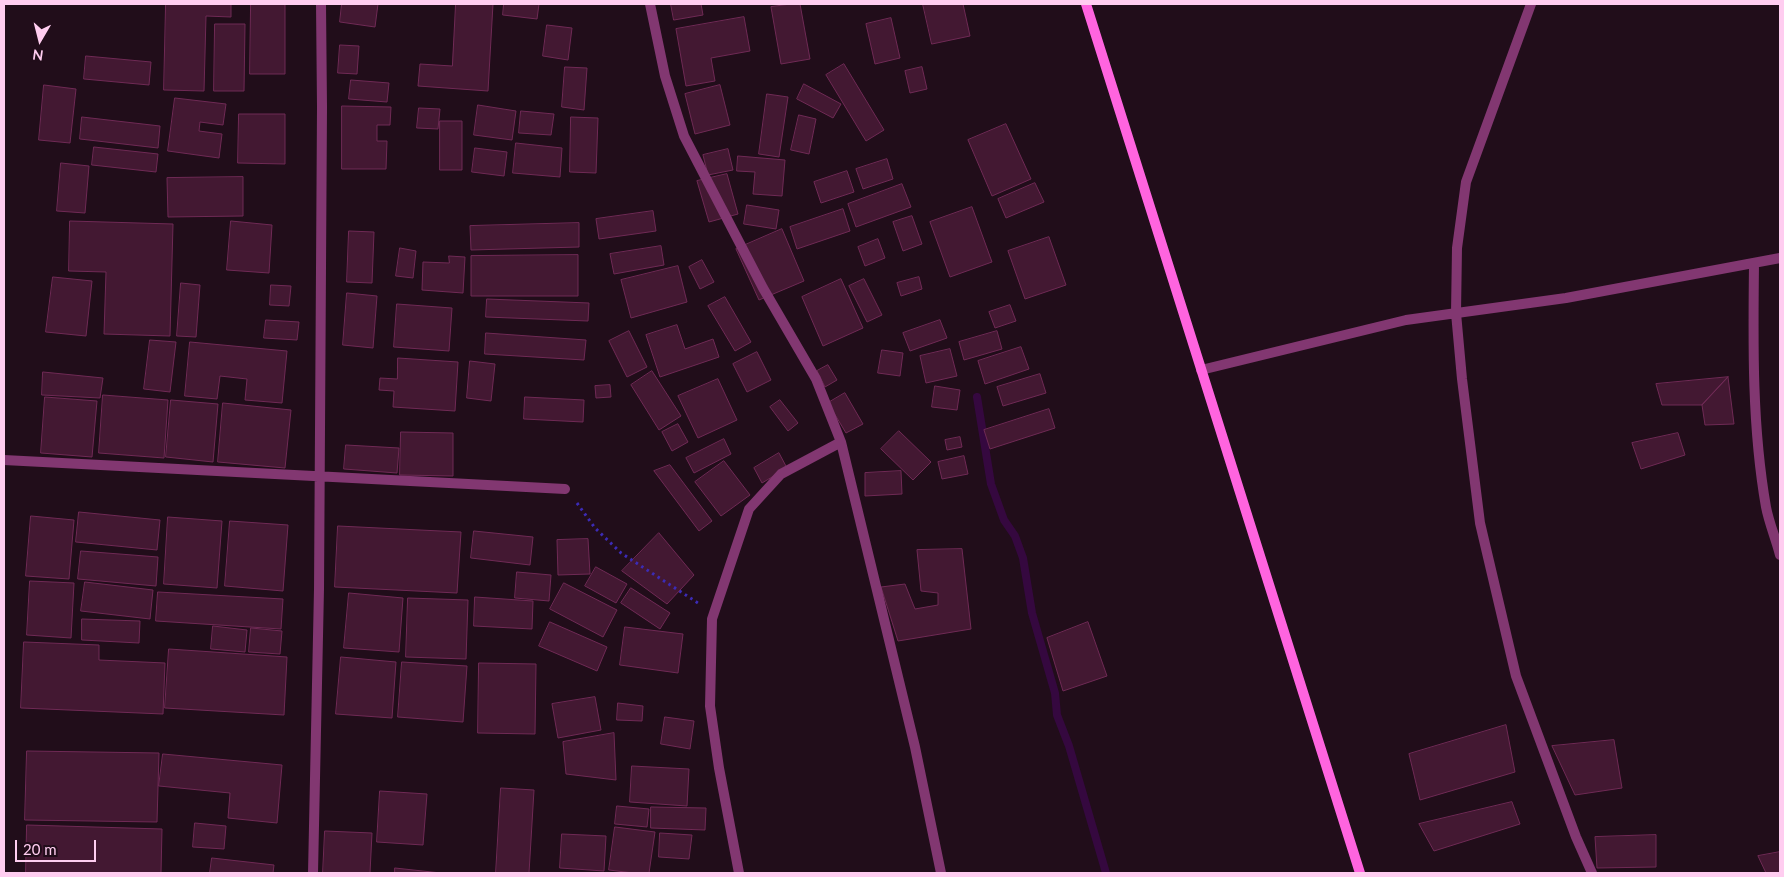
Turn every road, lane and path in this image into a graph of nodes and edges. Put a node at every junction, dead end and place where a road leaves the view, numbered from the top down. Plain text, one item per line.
1 (321, 4) edge
2 (650, 4) edge
3 (1086, 4) edge
4 (1531, 4) edge
5 (1780, 258) edge
6 (1754, 264) junction
7 (1456, 313) junction
8 (1201, 370) junction
9 (841, 442) junction
10 (4, 460) edge
11 (319, 476) junction
12 (565, 489) joint
13 (1780, 555) edge
14 (714, 612) junction
15 (313, 873) edge
16 (739, 873) edge
17 (941, 873) edge
18 (1360, 873) edge
19 (1592, 873) edge

1 - 11 street
2 - 9 street
3 - 8 main road
4 - 7 street
5 - 6 street
6 - 7 street
6 - 13 street
7 - 8 street
7 - 19 street
8 - 18 main road
9 - 14 street
9 - 17 street
10 - 11 street
11 - 12 street
11 - 15 street
12 - 14 path
14 - 16 street

